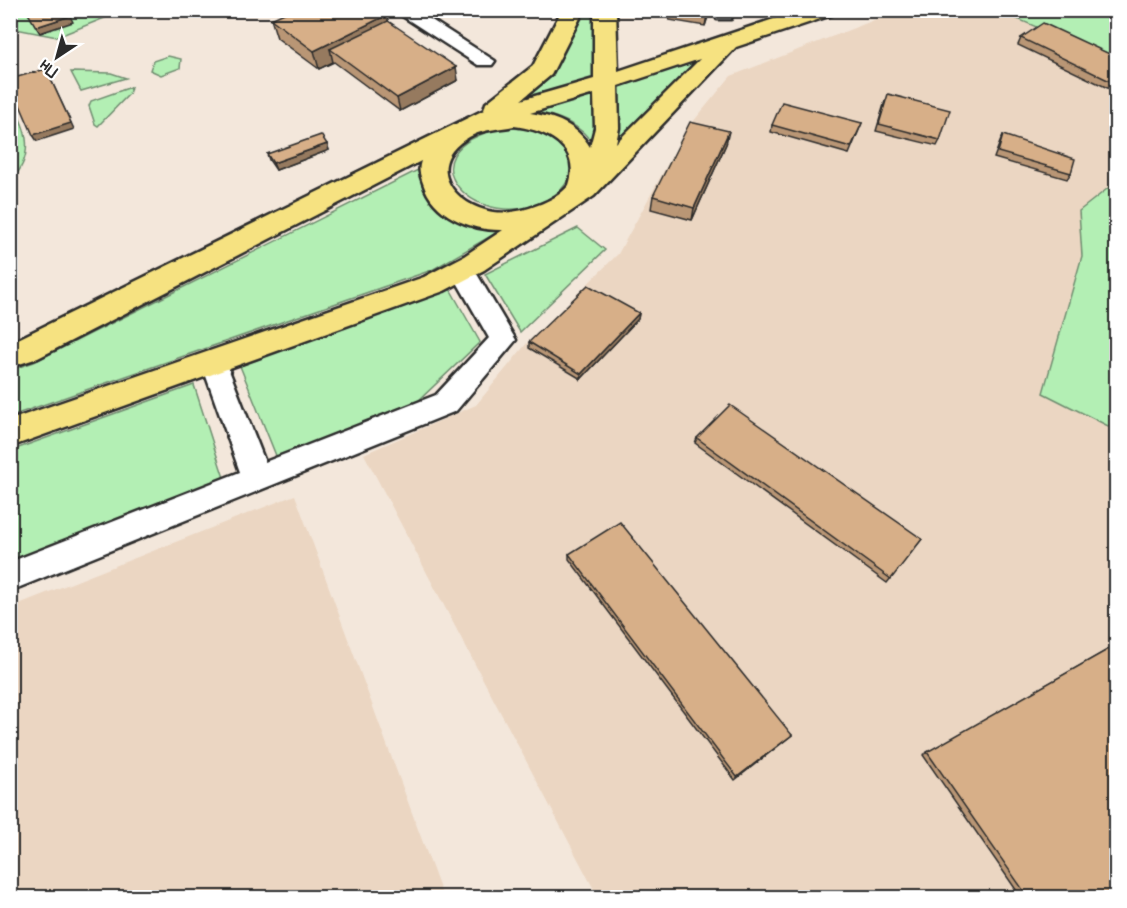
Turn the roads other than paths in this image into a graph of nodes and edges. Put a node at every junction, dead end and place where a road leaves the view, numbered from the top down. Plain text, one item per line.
1 (402, 10) edge
2 (573, 10) edge
3 (605, 10) edge
4 (824, 10) edge
5 (729, 44) junction
6 (485, 60) dead end
7 (605, 83) junction
8 (466, 128) junction
9 (567, 203) junction
10 (462, 270) junction
11 (10, 355) edge
12 (214, 362) junction
13 (10, 434) edge
14 (257, 478) junction
15 (10, 577) edge

1 - 6 street
2 - 8 main road
3 - 7 main road
4 - 5 main road
5 - 7 main road
5 - 9 main road
7 - 8 main road
7 - 9 main road
8 - 9 main road
8 - 9 main road
8 - 11 main road
9 - 10 main road
10 - 12 main road
10 - 14 street
12 - 13 main road
12 - 14 street
14 - 15 street

